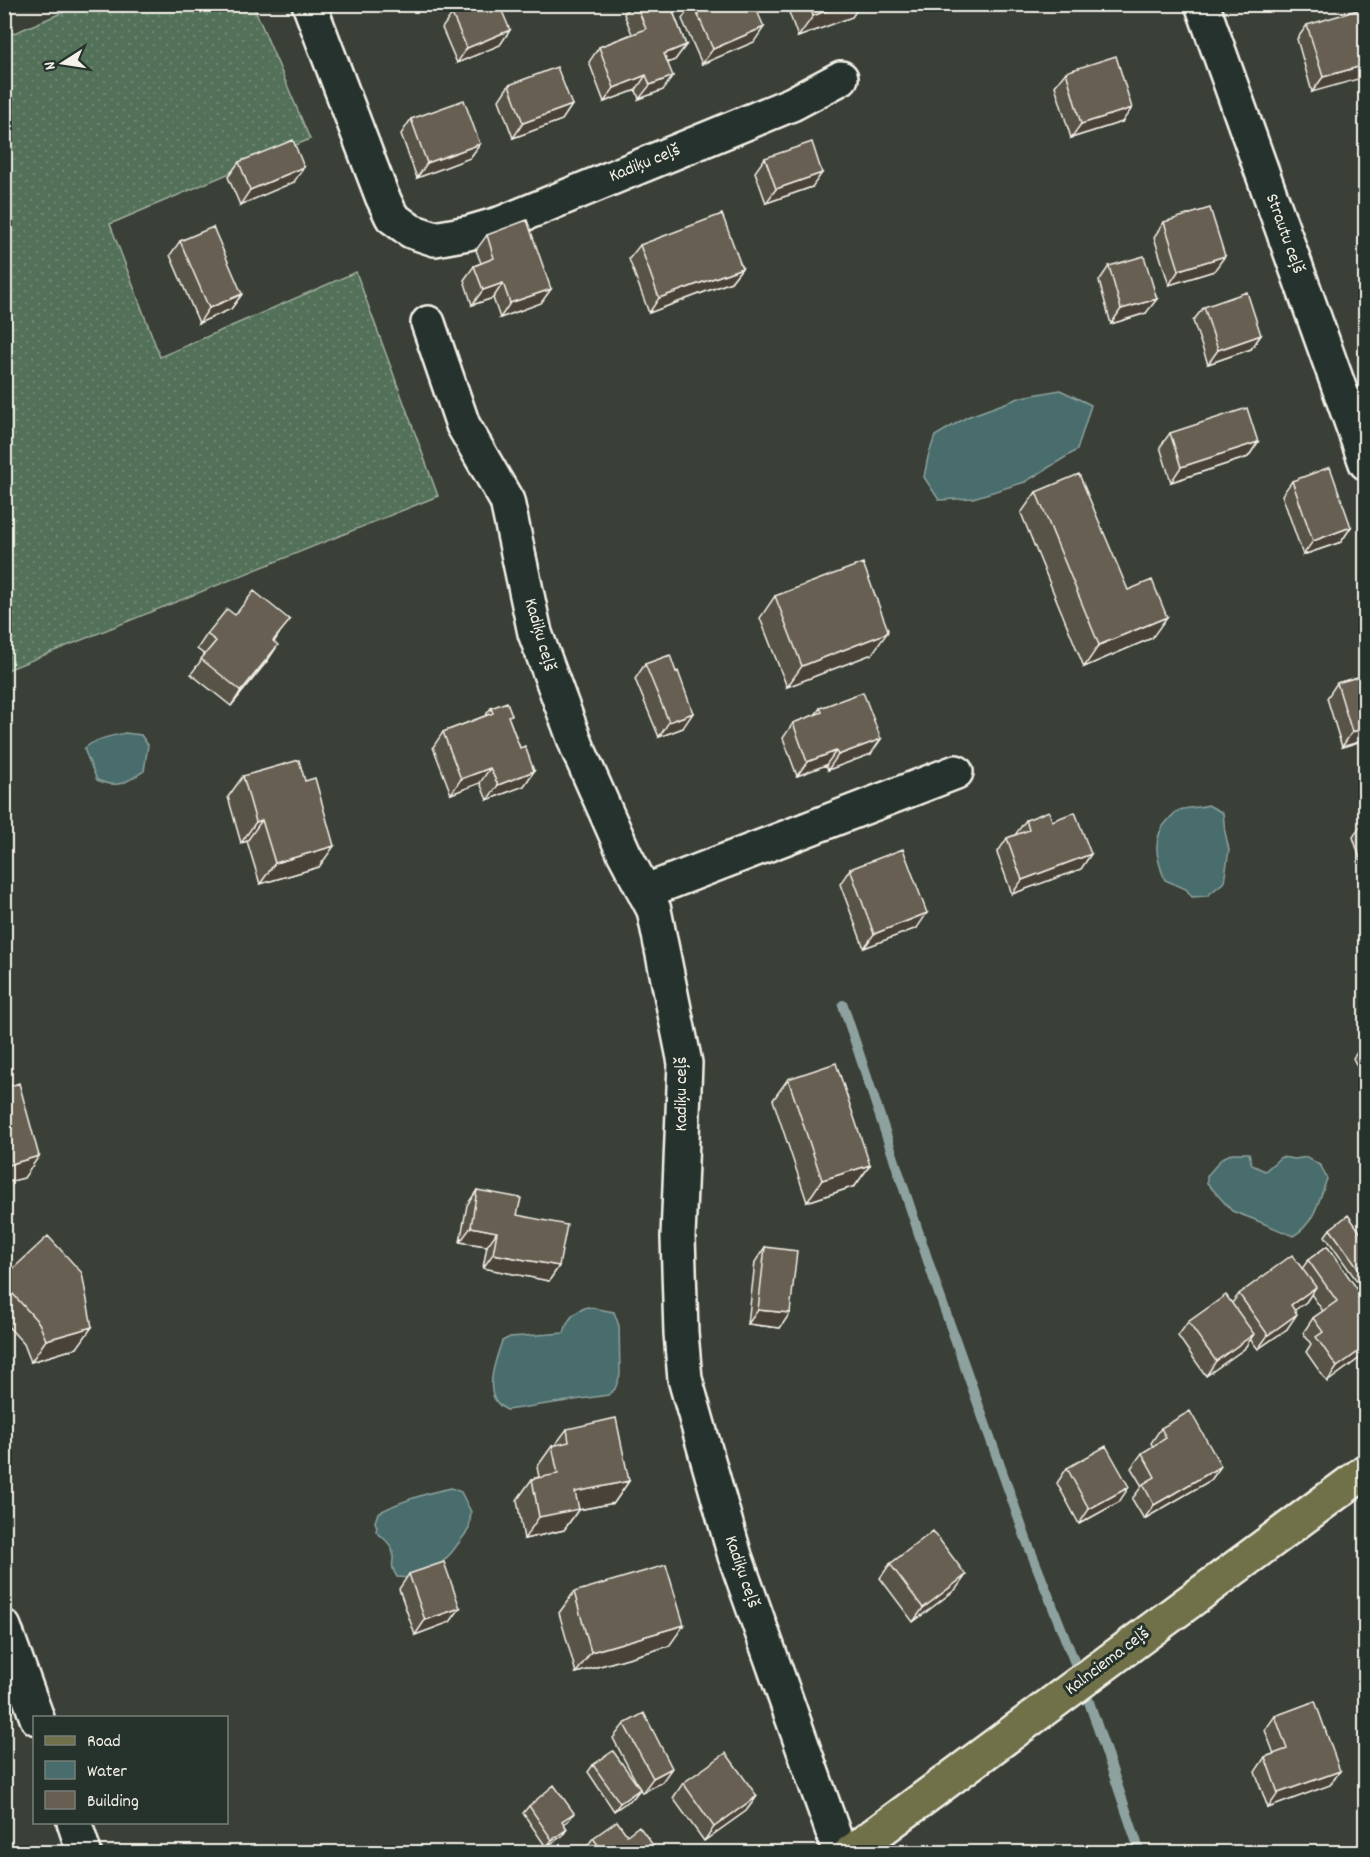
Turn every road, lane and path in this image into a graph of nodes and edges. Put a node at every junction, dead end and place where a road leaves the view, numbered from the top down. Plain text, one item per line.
1 (309, 4) edge
2 (1202, 4) edge
3 (841, 78) dead end
4 (428, 323) dead end
5 (1365, 463) edge
6 (956, 772) dead end
7 (644, 892) junction
8 (1365, 1471) edge
9 (4, 1627) edge
10 (35, 1716) edge
11 (75, 1824) edge
12 (84, 1852) edge
13 (840, 1852) edge
14 (851, 1852) edge

1 - 3 street, Kadiķu ceļš
2 - 5 street, Strautu ceļš
4 - 7 street, Kadiķu ceļš
6 - 7 street
7 - 13 street, Kadiķu ceļš
8 - 14 main road, Kalnciema ceļš
9 - 10 street
11 - 12 street

